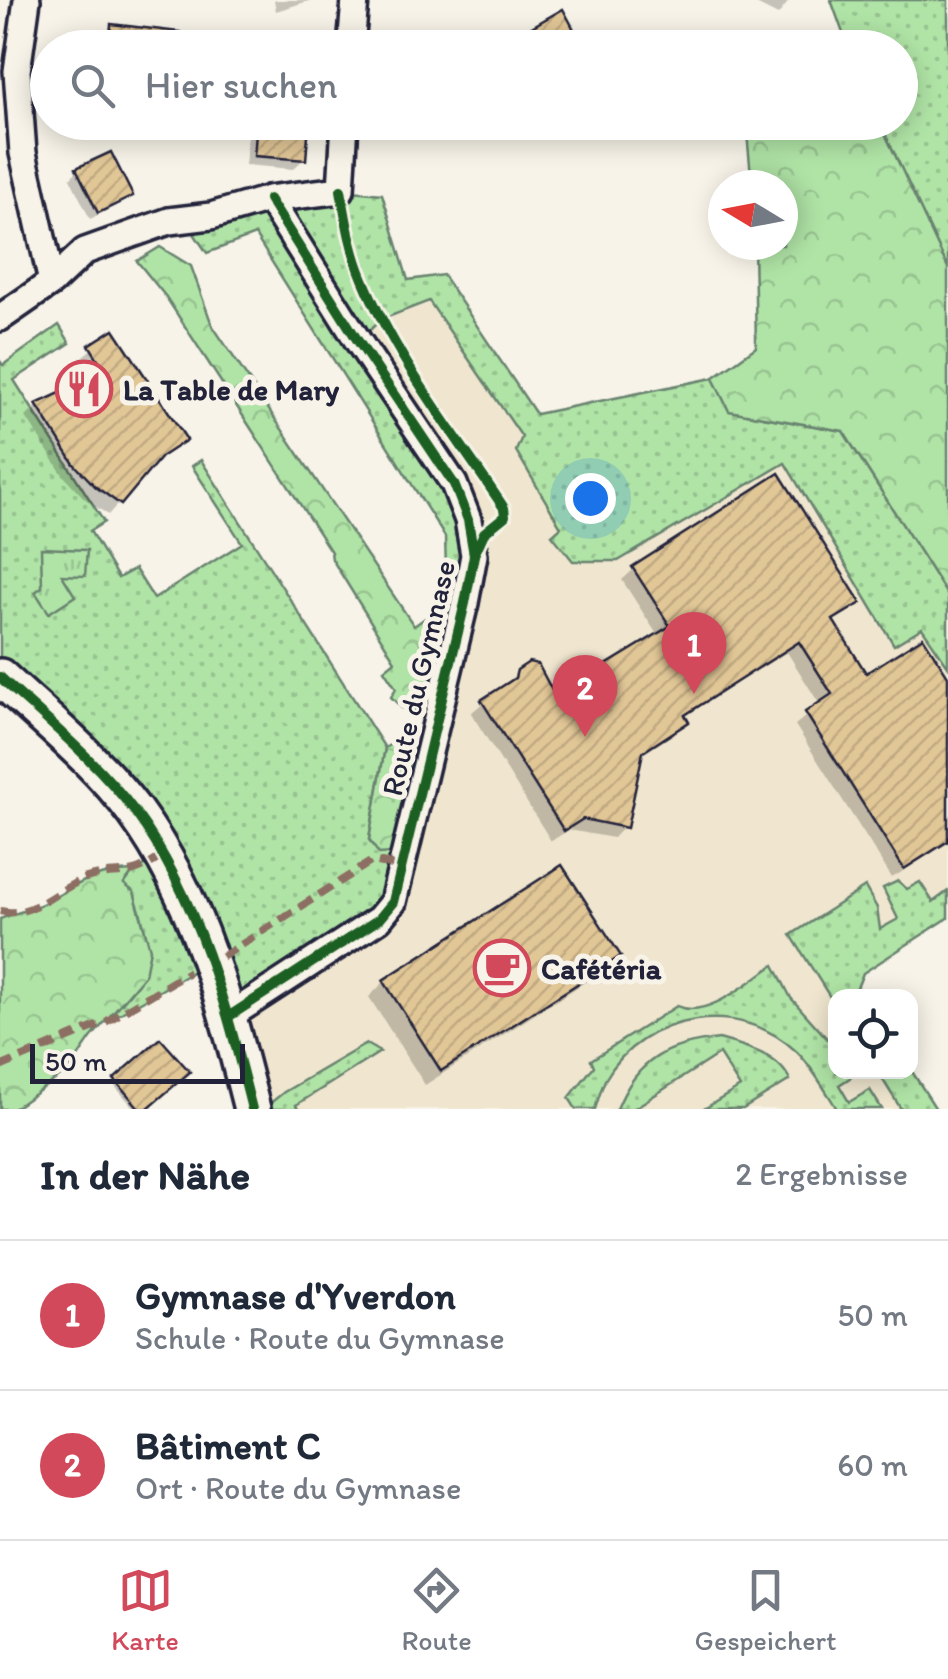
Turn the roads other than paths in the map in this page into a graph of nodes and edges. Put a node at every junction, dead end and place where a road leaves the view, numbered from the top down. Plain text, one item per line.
1 (27, 0) edge
2 (355, 0) edge
3 (352, 30) edge
4 (344, 140) edge
5 (269, 199) junction
6 (52, 282) junction
7 (0, 318) edge
8 (0, 677) edge
9 (228, 1016) junction
10 (252, 1109) edge

1 - 6 street
2 - 3 street
4 - 5 street
5 - 6 street
5 - 9 street, Route du Gymnase
6 - 7 street
8 - 9 street
9 - 10 street

